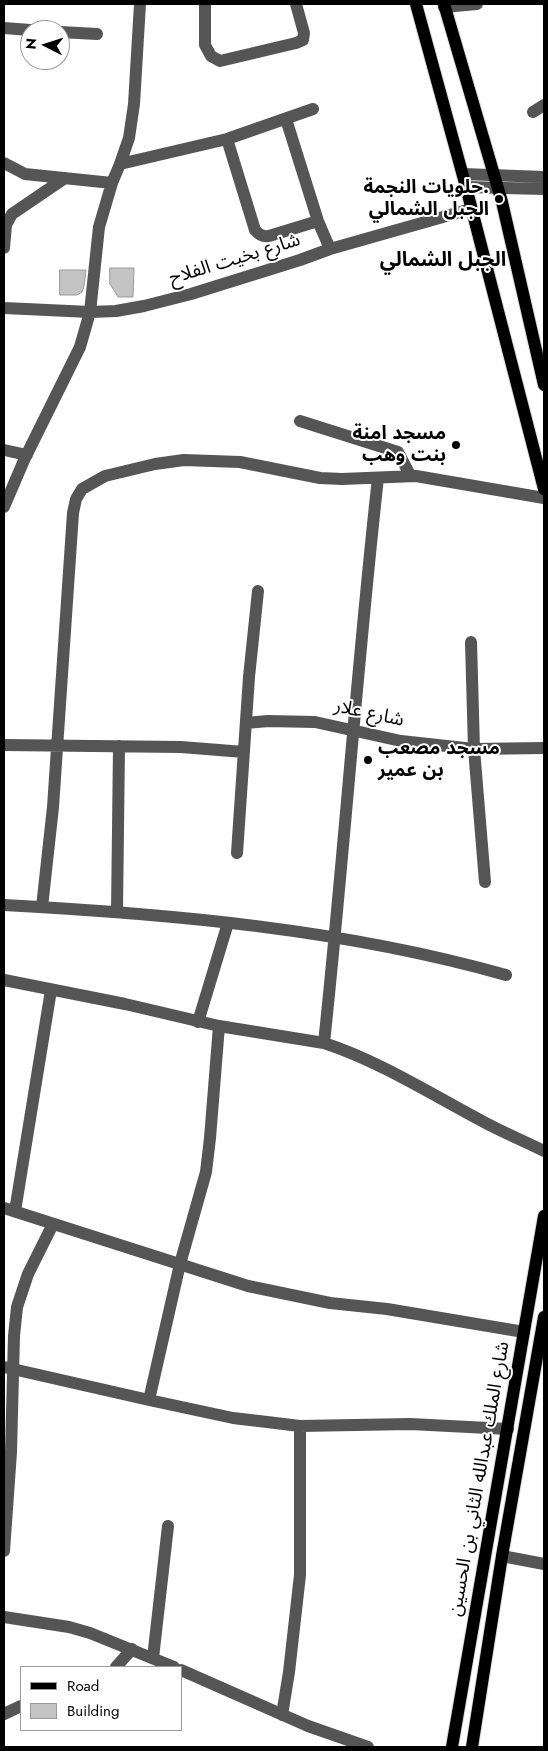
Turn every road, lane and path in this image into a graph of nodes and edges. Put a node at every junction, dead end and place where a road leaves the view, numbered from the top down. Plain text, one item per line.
1 (140, 4) edge
2 (204, 4) edge
3 (296, 4) edge
4 (416, 4) edge
5 (477, 4) edge
6 (444, 5) edge
7 (4, 28) edge
8 (20, 29) edge
9 (70, 33) edge
10 (97, 34) dead end
11 (313, 109) dead end
12 (286, 119) junction
13 (227, 139) junction
14 (4, 163) edge
15 (120, 164) junction
16 (493, 174) junction
17 (544, 177) edge
18 (65, 178) junction
19 (465, 180) junction
20 (112, 183) junction
21 (496, 187) junction
22 (544, 189) edge
23 (471, 208) junction
24 (318, 221) junction
25 (4, 248) edge
26 (330, 249) junction
27 (4, 308) edge
28 (90, 312) junction
29 (544, 385) edge
30 (300, 421) dead end
31 (4, 450) edge
32 (27, 455) junction
33 (410, 475) junction
34 (378, 478) junction
35 (544, 489) edge
36 (544, 498) edge
37 (4, 507) edge
38 (258, 591) dead end
39 (471, 642) dead end
40 (246, 723) junction
41 (354, 731) junction
42 (4, 745) edge
43 (56, 746) junction
44 (119, 746) junction
45 (544, 748) edge
46 (474, 749) junction
47 (244, 752) junction
48 (237, 853) dead end
49 (485, 882) dead end
50 (4, 904) edge
51 (42, 907) junction
52 (117, 911) junction
53 (228, 923) junction
54 (335, 938) junction
55 (506, 975) dead end
56 (4, 980) edge
57 (51, 990) junction
58 (198, 1022) junction
59 (219, 1026) junction
60 (324, 1043) junction
61 (544, 1151) edge
62 (9, 1210) edge
63 (544, 1216) edge
64 (53, 1224) junction
65 (542, 1246) edge
66 (180, 1264) junction
67 (544, 1317) edge
68 (524, 1332) junction
69 (8, 1368) edge
70 (149, 1400) junction
71 (300, 1426) junction
72 (508, 1429) junction
73 (168, 1526) dead end
74 (4, 1551) edge
75 (502, 1556) junction
76 (544, 1564) edge
77 (4, 1617) edge
78 (132, 1650) junction
79 (153, 1658) junction
80 (117, 1666) edge
81 (172, 1666) edge
82 (182, 1670) edge
83 (20, 1706) edge
84 (4, 1714) edge
85 (282, 1714) junction
86 (368, 1747) edge
87 (452, 1747) edge
88 (472, 1747) edge

1 - 15 street
2 - 3 street
4 - 19 main road
5 - 6 street
6 - 16 main road
7 - 8 street
9 - 10 street
11 - 12 street
12 - 13 street
12 - 24 street
13 - 15 street
13 - 24 street
14 - 18 street
15 - 20 street
16 - 17 street
16 - 19 street
16 - 21 main road
18 - 20 street
18 - 25 street
19 - 21 street
19 - 23 main road
20 - 28 street
21 - 22 street
21 - 29 main road
23 - 26 street, شارع بخيت الفلاح
23 - 35 main road
24 - 26 street
26 - 28 street, شارع بخيت الفلاح
27 - 28 street, شارع بخيت الفلاح
28 - 32 street
30 - 33 street
31 - 32 street
32 - 37 street
33 - 34 street
33 - 36 street
34 - 41 street
34 - 43 street
38 - 40 street
39 - 46 street
40 - 41 street, شارع علار
40 - 47 street
41 - 46 street, شارع علار
41 - 54 street
42 - 43 street
43 - 44 street
43 - 51 street
44 - 47 street
44 - 52 street
45 - 46 street, شارع علار
46 - 49 street
47 - 48 street
50 - 51 street
51 - 52 street
52 - 53 street
53 - 54 street
53 - 58 street
54 - 55 street
54 - 60 street
56 - 57 street
57 - 58 street
57 - 62 street
58 - 59 street
59 - 60 street
59 - 66 street
60 - 61 street
62 - 64 street
63 - 65 main road, شارع الملك عبدالله الثاني بن الحسين
64 - 66 street
64 - 69 street
65 - 68 main road, شارع الملك عبدالله الثاني بن الحسين
66 - 68 street
66 - 70 street
67 - 75 main road, شارع الملك عبدالله الثاني بن الحسين
68 - 72 main road, شارع الملك عبدالله الثاني بن الحسين
69 - 70 street
69 - 74 street
70 - 71 street
71 - 72 street
71 - 85 street
72 - 87 main road, شارع الملك عبدالله الثاني بن الحسين
73 - 79 street
75 - 76 street
75 - 88 main road, شارع الملك عبدالله الثاني بن الحسين
77 - 78 street
78 - 79 street
78 - 80 street
79 - 81 street
82 - 85 street
83 - 84 street
85 - 86 street

